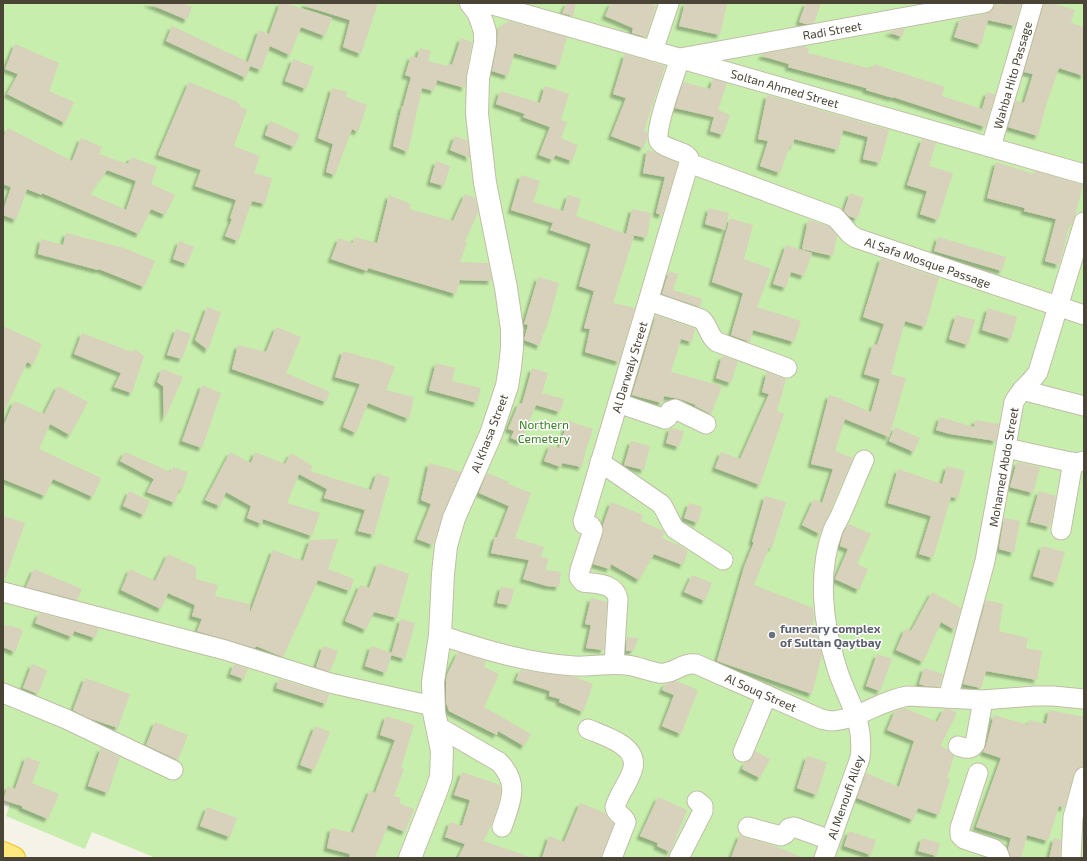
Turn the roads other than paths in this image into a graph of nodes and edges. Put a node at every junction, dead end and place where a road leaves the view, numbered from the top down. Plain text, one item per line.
1 (471, 3) edge
2 (486, 3) edge
3 (669, 3) edge
4 (984, 3) edge
5 (1033, 3) edge
6 (919, 9) edge
7 (653, 51) junction
8 (680, 58) junction
9 (990, 147) junction
10 (689, 164) junction
11 (1084, 174) edge
12 (1084, 222) edge
13 (649, 301) junction
14 (1057, 307) junction
15 (1084, 315) edge
16 (787, 368) dead end
17 (1022, 390) junction
18 (618, 403) junction
19 (1084, 406) edge
20 (706, 424) dead end
21 (1006, 448) junction
22 (864, 460) dead end
23 (600, 462) junction
24 (1078, 462) edge
25 (1061, 530) dead end
26 (722, 560) dead end
27 (3, 592) edge
28 (440, 635) junction
29 (614, 664) junction
30 (3, 693) edge
31 (767, 695) junction
32 (948, 698) junction
33 (1084, 699) edge
34 (983, 700) junction
35 (856, 715) junction
36 (435, 716) junction
37 (588, 729) dead end
38 (958, 746) dead end
39 (744, 752) dead end
40 (173, 770) dead end
41 (978, 773) dead end
42 (1084, 776) edge
43 (697, 801) dead end
44 (502, 827) dead end
45 (748, 827) dead end
46 (830, 840) junction
47 (3, 853) edge
48 (14, 858) edge
49 (410, 858) edge
50 (612, 858) edge
51 (679, 858) edge
52 (824, 858) edge
53 (1000, 858) edge
54 (1071, 858) edge

1 - 28 street, Al Khasa Street
2 - 7 street, Soltan Ahmed Street
3 - 7 street
4 - 6 street, Radi Street
5 - 9 street, Wahba Hito Passage
6 - 8 street, Radi Street
7 - 8 street, Soltan Ahmed Street
8 - 9 street, Soltan Ahmed Street
8 - 10 street
9 - 11 street, Soltan Ahmed Street
10 - 13 street, Al Darwaly Street
10 - 14 street, Al Safa Mosque Passage
12 - 14 street, Mohamed Abdo Street
13 - 16 street
13 - 18 street, Al Darwaly Street
14 - 15 street, Al Safa Mosque Passage
14 - 17 street, Mohamed Abdo Street
17 - 19 street
17 - 21 street, Mohamed Abdo Street
18 - 20 street
18 - 23 street, Al Darwaly Street
21 - 24 street
21 - 32 street, Mohamed Abdo Street
22 - 35 street, Al Menoufi Alley
23 - 26 street
23 - 29 street, Al Darwaly Street
24 - 25 street
27 - 36 street
28 - 29 street, Al Souq Street
28 - 36 street, Al Khasa Street
29 - 31 street, Al Souq Street
30 - 40 street
31 - 35 street, Al Souq Street
31 - 39 street
32 - 34 street, Al Souq Street
32 - 35 street, Al Souq Street
33 - 34 street, Al Souq Street
34 - 38 street
35 - 46 street, Al Menoufi Alley
36 - 44 street
36 - 49 street, Al Khasa Street
37 - 50 street
41 - 53 street
42 - 54 street
43 - 51 street
45 - 46 street
46 - 52 street, Al Menoufi Alley
47 - 48 highway

